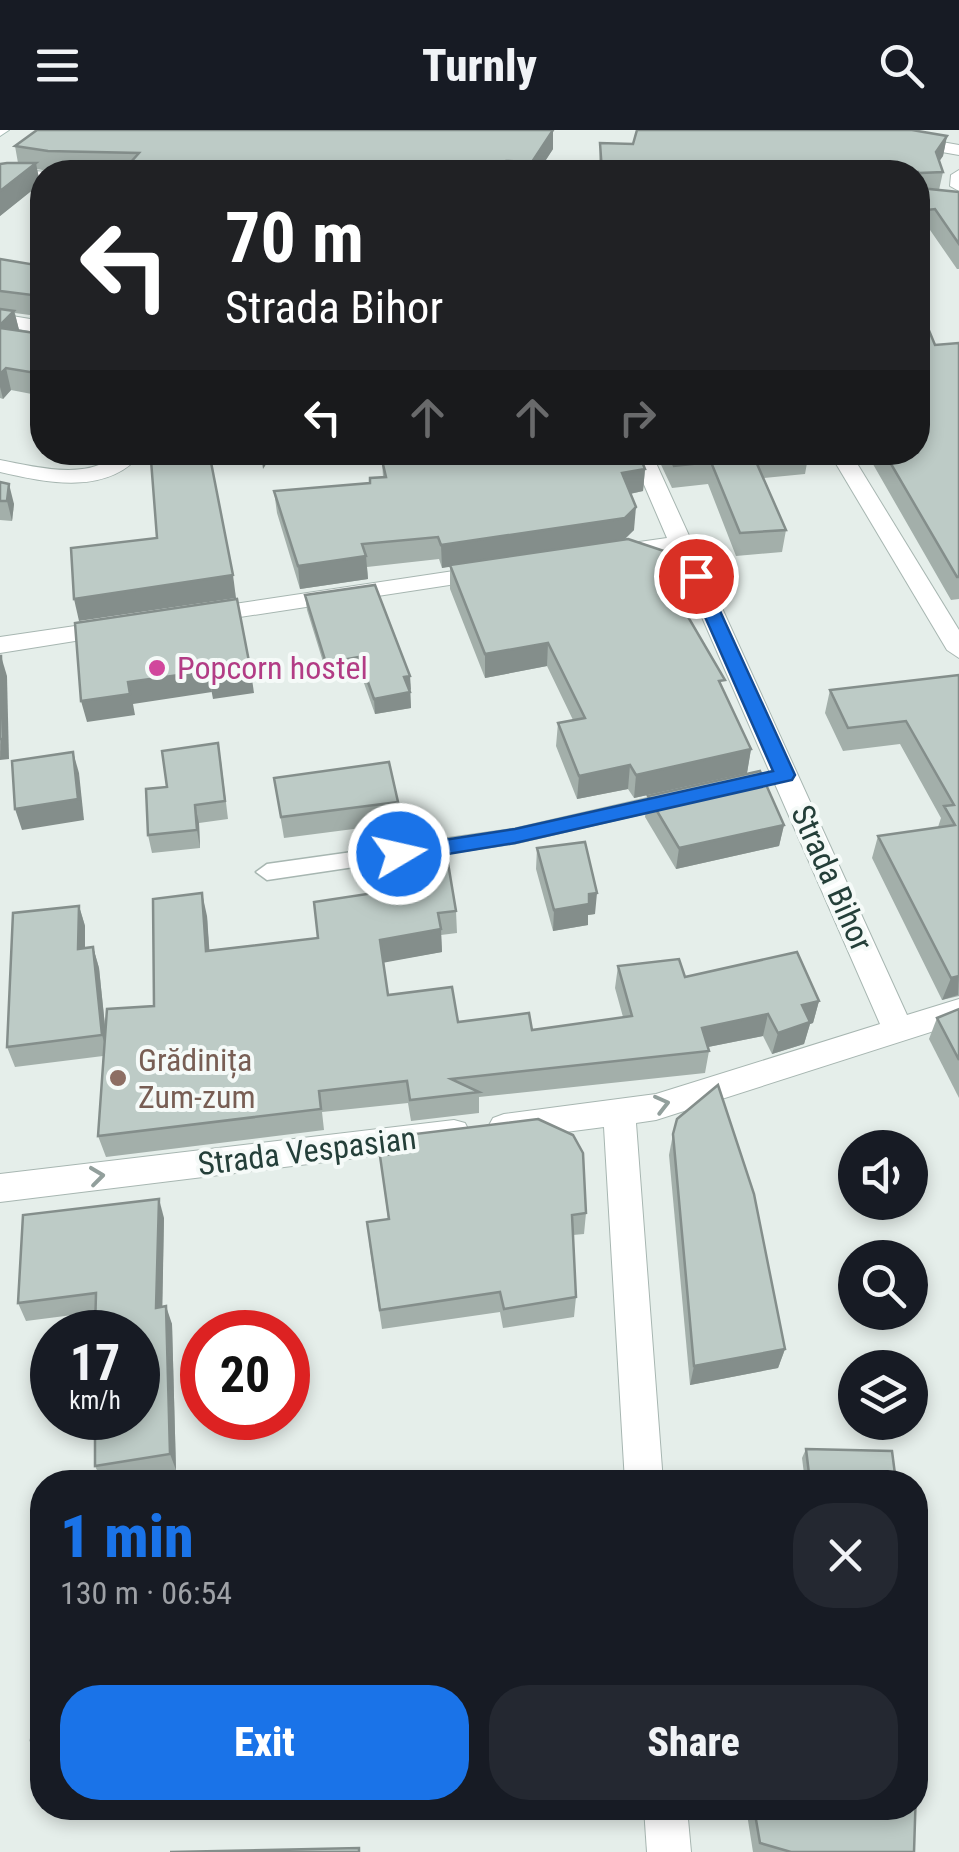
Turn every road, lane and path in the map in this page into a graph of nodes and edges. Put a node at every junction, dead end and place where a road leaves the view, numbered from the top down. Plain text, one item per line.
1 (845, 130) edge
2 (929, 130) edge
3 (959, 147) edge
4 (0, 174) edge
5 (959, 174) edge
6 (30, 175) edge
7 (955, 196) edge
8 (0, 320) edge
9 (30, 325) edge
10 (116, 465) edge
11 (646, 465) edge
12 (847, 465) edge
13 (0, 466) edge
14 (680, 543) junction
15 (589, 557) edge
16 (512, 568) edge
17 (170, 620) edge
18 (132, 626) edge
19 (0, 646) edge
20 (959, 650) edge
21 (698, 794) edge
22 (267, 872) dead end
23 (959, 1011) edge
24 (899, 1031) junction
25 (620, 1114) junction
26 (0, 1188) edge
27 (643, 1470) edge
28 (667, 1820) edge
29 (668, 1852) edge

1 - 3 street
2 - 3 street
4 - 6 street
5 - 7 street
8 - 9 street
10 - 13 street
11 - 14 street, Strada Bihor
12 - 20 street
14 - 15 street
14 - 24 street, Strada Bihor
16 - 17 street
18 - 19 street
21 - 22 lane
23 - 24 street, Strada Vespasian
25 -> 24 street, Strada Vespasian
26 -> 25 street, Strada Vespasian
25 - 27 street
28 - 29 street

